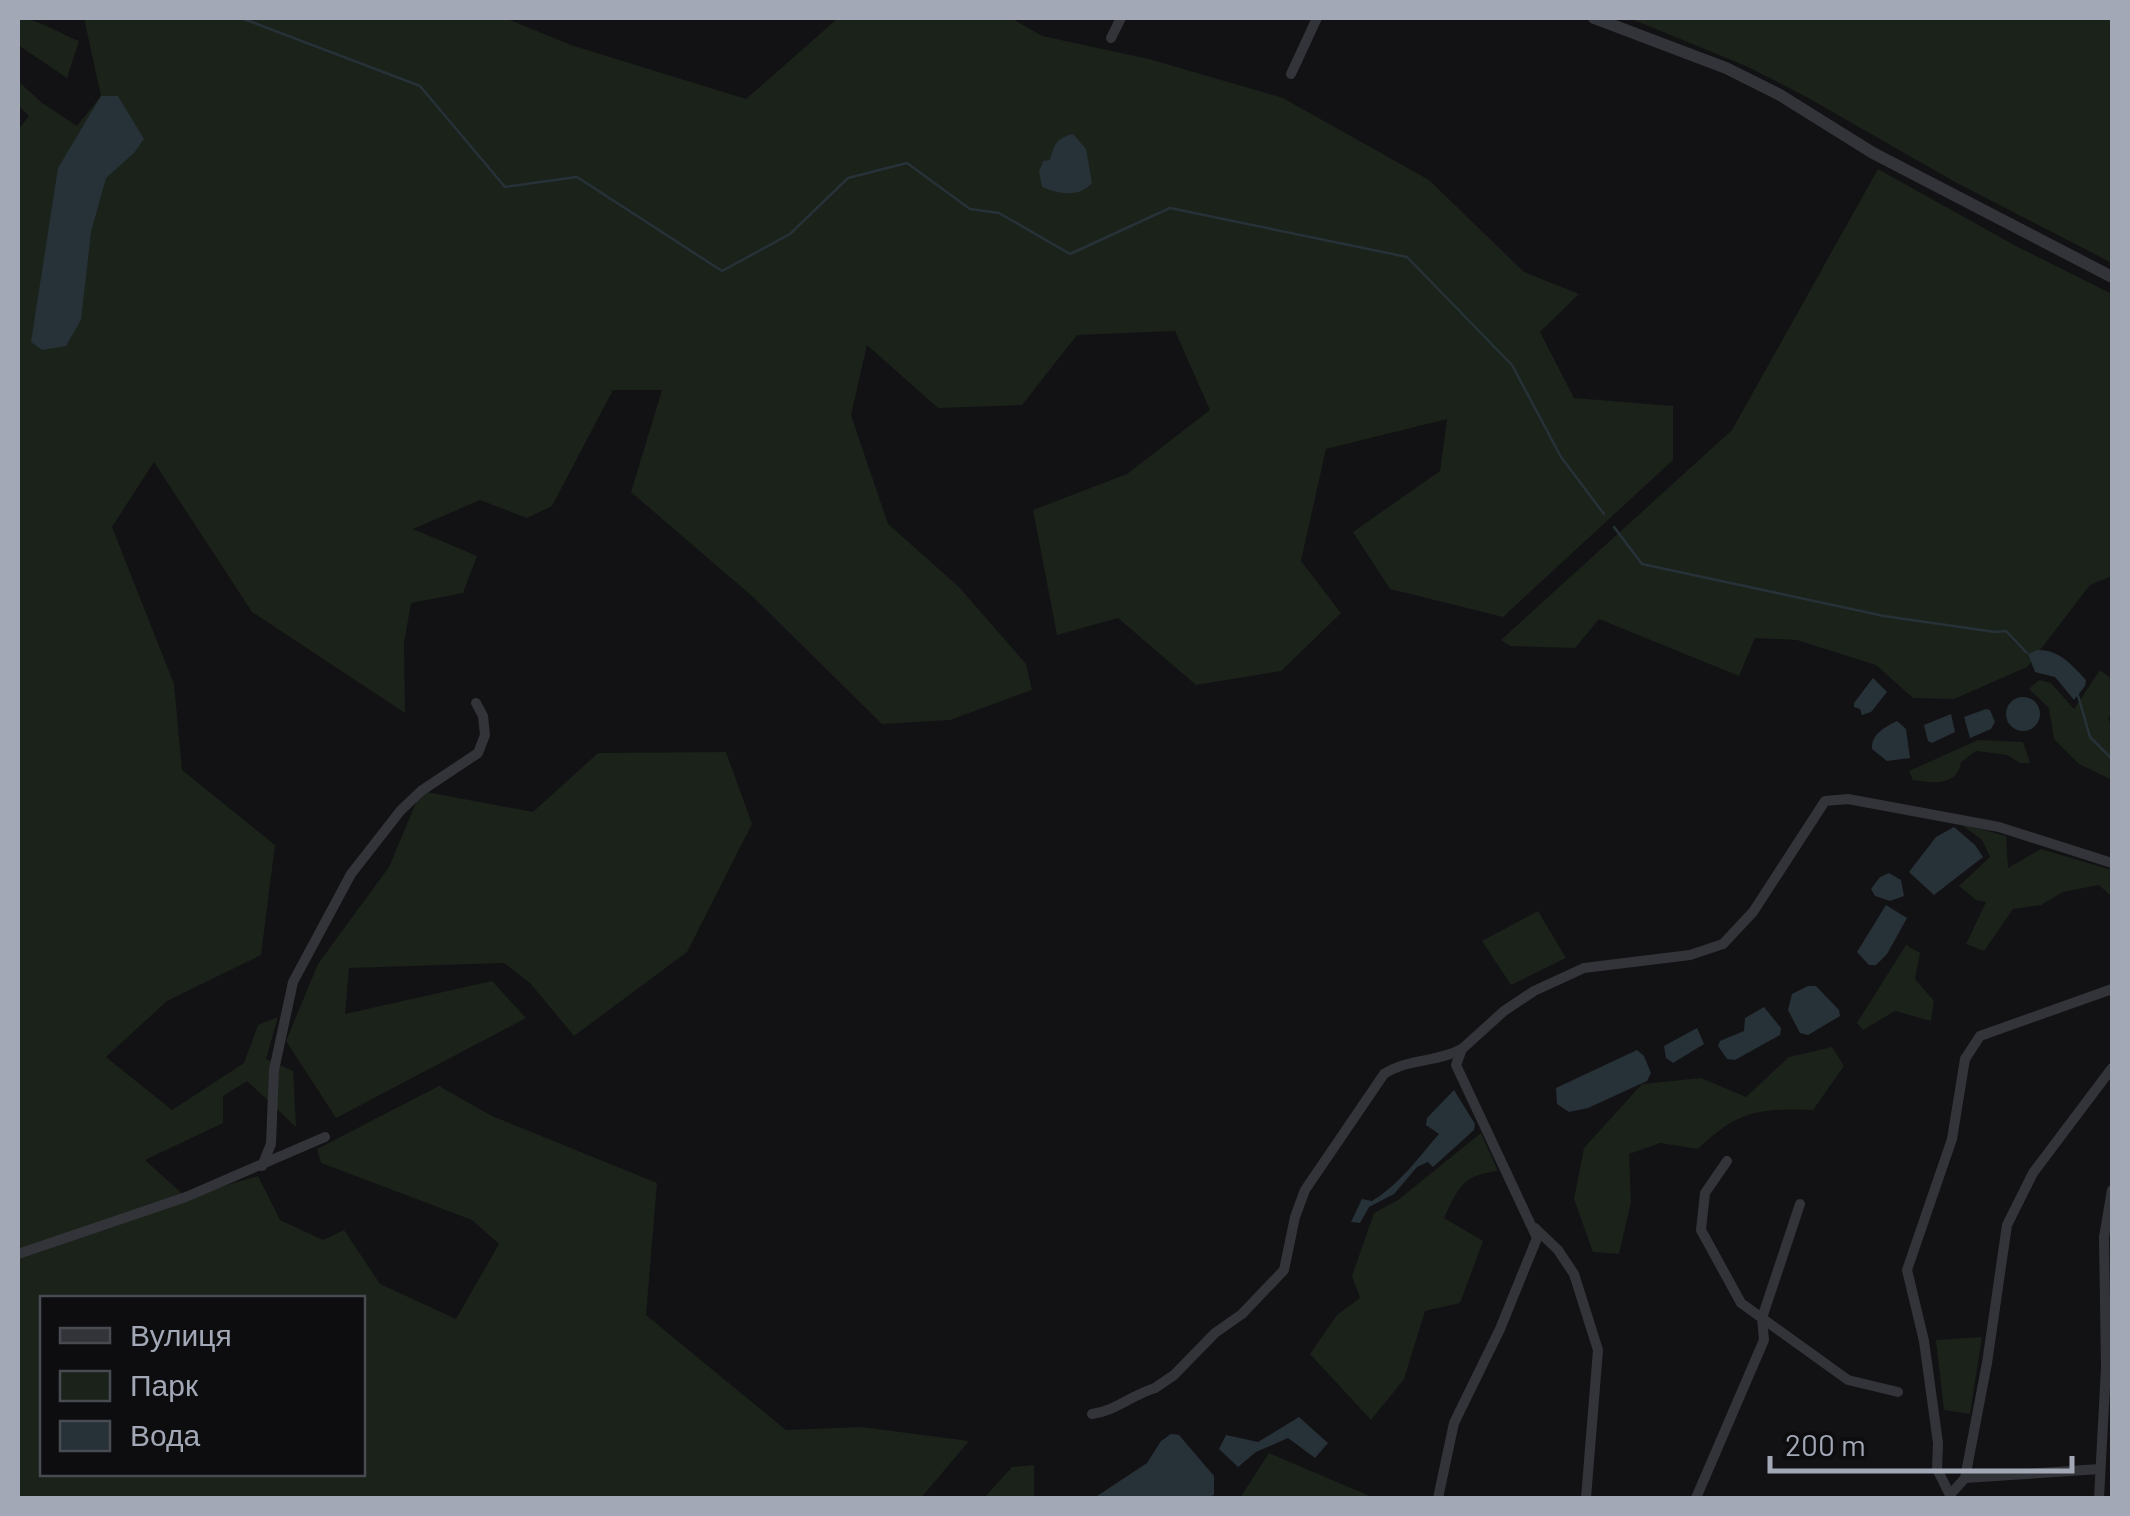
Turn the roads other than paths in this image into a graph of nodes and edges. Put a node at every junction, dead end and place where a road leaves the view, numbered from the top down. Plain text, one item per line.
1 (1122, 18) edge
2 (1317, 18) edge
3 (1594, 18) edge
4 (1112, 38) dead end
5 (1291, 74) dead end
6 (2112, 278) edge
7 (476, 703) dead end
8 (2112, 863) edge
9 (2112, 990) edge
10 (1462, 1049) junction
11 (2112, 1068) edge
12 (326, 1137) dead end
13 (1727, 1161) dead end
14 (262, 1166) junction
15 (2112, 1190) edge
16 (1800, 1204) dead end
17 (1532, 1224) junction
18 (18, 1254) edge
19 (1762, 1318) junction
20 (1898, 1392) dead end
21 (1092, 1414) dead end
22 (2101, 1442) junction
23 (2112, 1450) edge
24 (2100, 1468) junction
25 (1965, 1478) junction
26 (1438, 1498) edge
27 (1586, 1498) edge
28 (1696, 1498) edge
29 (2099, 1498) edge

1 - 4 street
2 - 5 street
3 - 6 street
7 - 14 street
8 - 10 street
9 - 25 street
10 - 17 street
10 - 21 street
11 - 25 street
12 - 14 street
13 - 19 street
14 - 18 street
15 - 22 street
16 - 19 street
17 - 26 street
17 - 27 street
19 - 20 street
19 - 28 street
22 - 23 street
22 - 24 street
24 - 25 street
24 - 29 street

